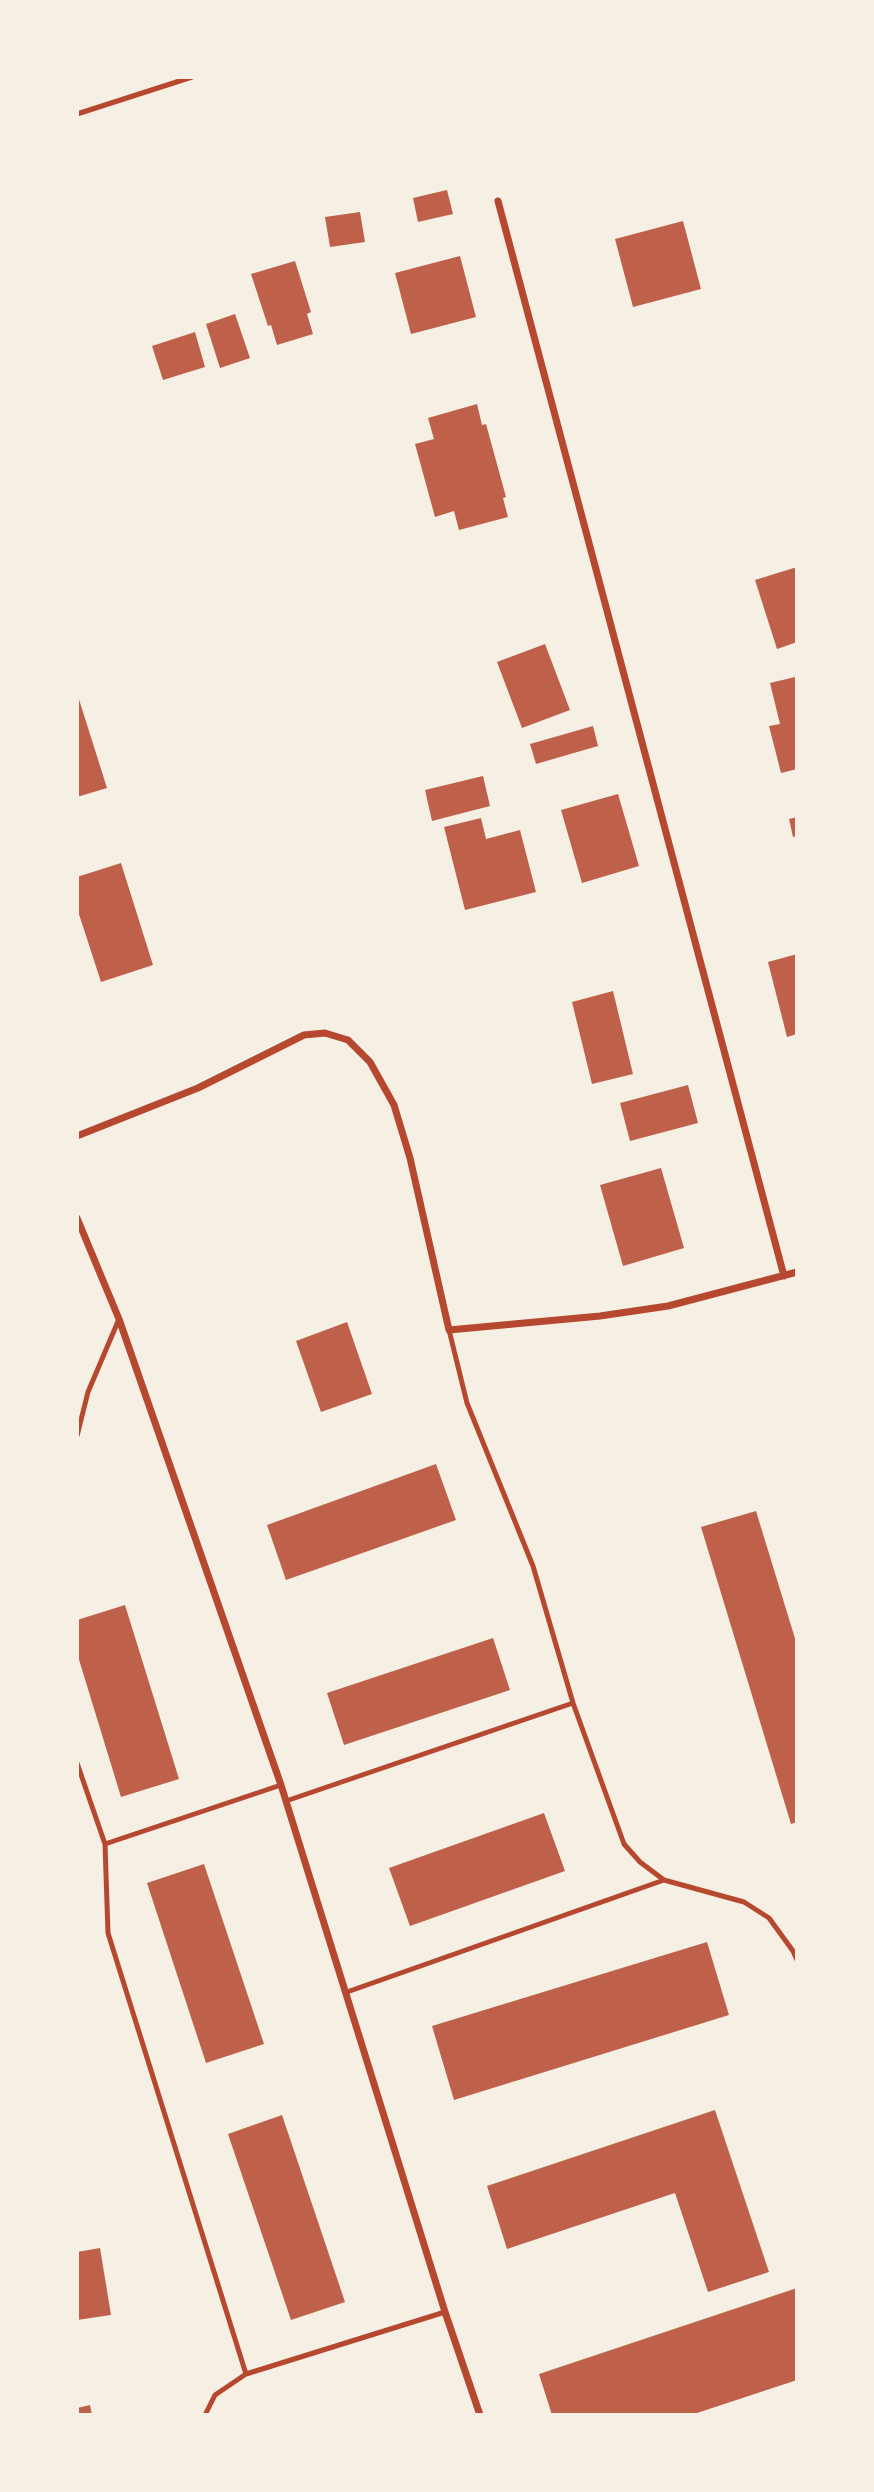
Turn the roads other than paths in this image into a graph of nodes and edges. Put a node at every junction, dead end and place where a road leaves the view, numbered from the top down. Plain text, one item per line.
1 (192, 77) edge
2 (77, 114) edge
3 (498, 201) dead end
4 (77, 1136) edge
5 (77, 1218) edge
6 (797, 1272) edge
7 (784, 1276) junction
8 (119, 1319) junction
9 (449, 1330) junction
10 (77, 1436) edge
11 (573, 1703) junction
12 (77, 1763) edge
13 (281, 1784) junction
14 (286, 1801) junction
15 (105, 1844) junction
16 (664, 1880) junction
17 (797, 1960) edge
18 (347, 1992) junction
19 (445, 2312) junction
20 (246, 2374) junction
21 (205, 2415) edge
22 (480, 2415) edge

1 - 2 lane
3 - 7 street
4 - 9 street
5 - 8 street
6 - 7 street
7 - 9 street
8 - 10 lane
8 - 13 street
9 - 11 lane
11 - 14 lane
11 - 16 lane
12 - 15 lane
13 - 14 street
13 - 15 lane
14 - 18 street
15 - 20 lane
16 - 17 lane
16 - 18 lane
18 - 19 street
19 - 20 lane
19 - 22 street
20 - 21 lane

